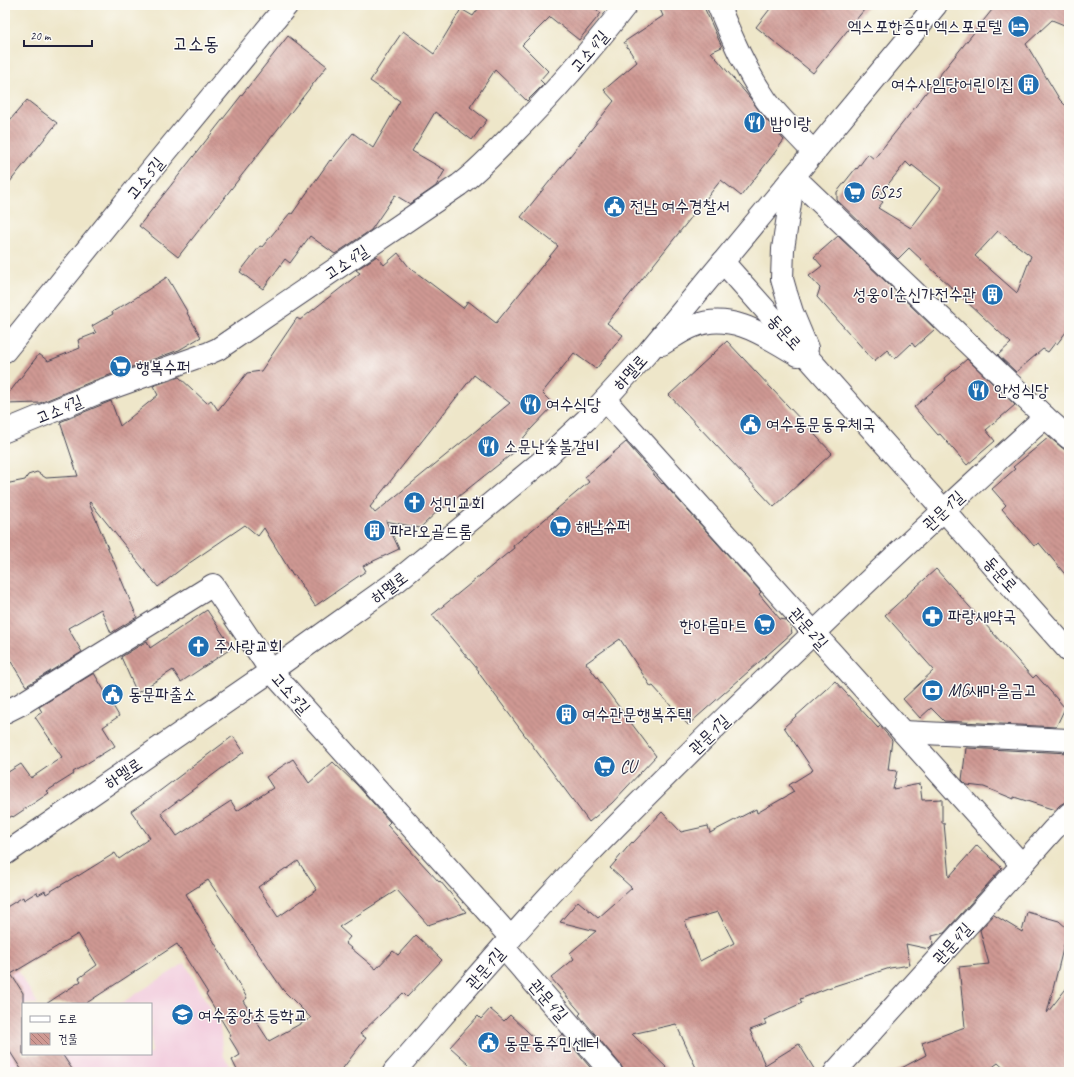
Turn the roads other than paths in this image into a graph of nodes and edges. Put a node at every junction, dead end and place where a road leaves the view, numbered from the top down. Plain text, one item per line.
1 (287, 5) edge
2 (626, 5) edge
3 (718, 5) edge
4 (936, 5) edge
5 (814, 153) junction
6 (794, 176) junction
7 (723, 262) junction
8 (649, 351) junction
9 (5, 352) edge
10 (814, 363) junction
11 (605, 400) junction
12 (1045, 417) junction
13 (5, 431) edge
14 (1069, 438) edge
15 (943, 509) junction
16 (813, 632) junction
17 (1069, 651) edge
18 (271, 671) junction
19 (5, 712) edge
20 (903, 732) junction
21 (1069, 740) edge
22 (1069, 814) edge
23 (5, 854) edge
24 (1022, 865) junction
25 (507, 942) junction
26 (394, 1072) edge
27 (611, 1072) edge
28 (835, 1072) edge

1 - 9 street, 고소5길
2 - 13 street, 고소4길
3 - 5 street
4 - 5 street
5 - 6 street
6 - 7 street
6 - 10 street
6 - 12 street
7 - 8 street, 하멜로
7 - 10 street, 동문로
8 - 10 street
8 - 11 street, 하멜로
10 - 15 street, 동문로
11 - 16 street, 관문2길
11 - 18 street, 하멜로
12 - 14 street
12 - 15 street, 관문1길
15 - 16 street, 관문1길
15 - 17 street, 동문로
16 - 20 street, 관문2길
16 - 25 street, 관문1길
18 - 19 street, 고소3길
18 - 23 street, 하멜로
18 - 25 street, 고소3길
20 - 21 street
20 - 24 street, 관문2길
22 - 24 street, 관문4길
24 - 28 street, 관문4길
25 - 26 street, 관문1길
25 - 27 street, 관문4길

